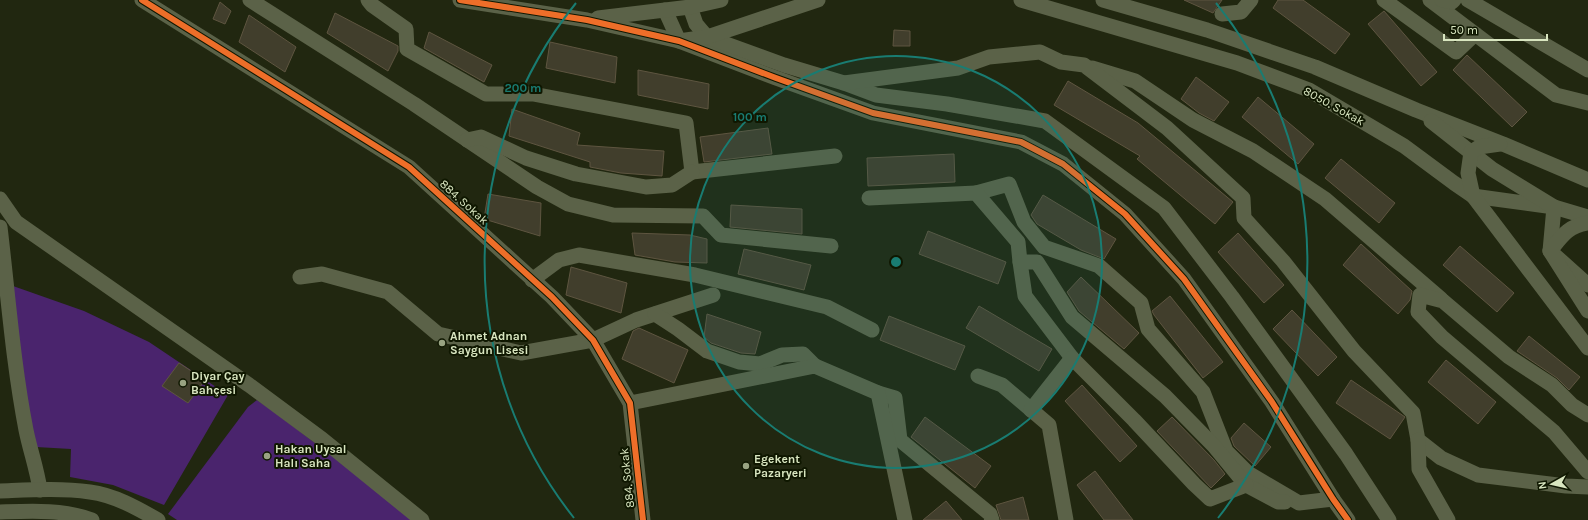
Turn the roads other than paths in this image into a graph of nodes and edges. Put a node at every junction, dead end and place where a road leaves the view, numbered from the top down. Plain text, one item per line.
1 (142, 0) edge
2 (250, 0) edge
3 (368, 0) edge
4 (460, 0) edge
5 (721, 0) edge
6 (818, 0) edge
7 (1021, 0) edge
8 (1103, 0) edge
9 (1251, 0) edge
10 (1384, 0) edge
11 (1430, 0) edge
12 (1442, 0) edge
13 (1454, 0) edge
14 (1468, 0) edge
15 (690, 7) junction
16 (665, 10) junction
17 (1222, 14) dead end
18 (587, 20) junction
19 (1475, 34) junction
20 (707, 37) junction
21 (679, 41) junction
22 (1084, 65) junction
23 (1588, 70) edge
24 (844, 83) junction
25 (1588, 103) edge
26 (1416, 110) junction
27 (467, 140) junction
28 (1503, 144) junction
29 (1471, 152) junction
30 (835, 156) dead end
31 (692, 172) junction
32 (1588, 180) edge
33 (976, 193) junction
34 (1473, 196) junction
35 (869, 198) dead end
36 (0, 200) edge
37 (1554, 207) junction
38 (1588, 217) edge
39 (1588, 223) edge
40 (0, 227) edge
41 (831, 246) dead end
42 (1550, 252) junction
43 (1020, 262) junction
44 (300, 277) dead end
45 (532, 280) junction
46 (1588, 285) edge
47 (713, 295) dead end
48 (1443, 301) junction
49 (1588, 311) edge
50 (655, 314) junction
51 (872, 330) dead end
52 (593, 340) junction
53 (1588, 348) edge
54 (1072, 358) junction
55 (815, 366) junction
56 (978, 376) dead end
57 (878, 393) junction
58 (630, 403) junction
59 (1031, 410) junction
60 (1588, 415) edge
61 (1418, 440) junction
62 (1588, 472) edge
63 (1246, 485) junction
64 (1588, 487) edge
65 (40, 490) junction
66 (0, 491) edge
67 (1333, 499) junction
68 (1299, 503) junction
69 (0, 512) edge
70 (92, 520) edge
71 (158, 520) edge
72 (422, 520) edge
73 (643, 520) edge
74 (905, 520) edge
75 (992, 520) edge
76 (1066, 520) edge
77 (1348, 520) edge
78 (1389, 520) edge
79 (1448, 520) edge

1 - 45 street, 884. Sokak
2 - 27 street
3 - 31 street
4 - 18 street
5 - 15 street
6 - 20 street
7 - 34 street, 8050. Sokak
8 - 26 street, 8050. Sokak
9 - 17 street
10 - 19 street
11 - 19 street
12 - 13 street
14 - 23 street
15 - 16 street
15 - 20 street
16 - 18 street
16 - 21 street
18 - 21 street
19 - 25 street
20 - 21 street
20 - 24 street
21 - 67 street
22 - 24 street
22 - 48 street
22 - 61 street
24 - 78 street
26 - 28 street, 8050. Sokak
26 - 29 street
27 - 31 street
27 - 41 street
28 - 29 street
28 - 32 street, 8050. Sokak
29 - 34 street
29 - 37 street
30 - 31 street
33 - 35 street
33 - 43 street
33 - 68 street
34 - 37 street, 8050. Sokak
34 - 53 street
36 - 72 street
37 - 38 street, 8050. Sokak
37 - 42 street
39 - 42 street
40 - 65 street
42 - 46 street
42 - 49 street
43 - 54 street
43 - 63 street
44 - 52 street
45 - 51 street
45 - 52 street, 884. Sokak
47 - 50 street
48 - 60 street
48 - 62 street
50 - 52 street
50 - 55 street
52 - 58 street, 884. Sokak
54 - 59 street
54 - 63 street
55 - 57 street
55 - 58 street
56 - 59 street
57 - 74 street
57 - 75 street
58 - 73 street, 884. Sokak
59 - 76 street
61 - 64 street
61 - 79 street
63 - 68 street
65 - 66 street
65 - 71 street
67 - 68 street
67 - 77 street
69 - 70 street

